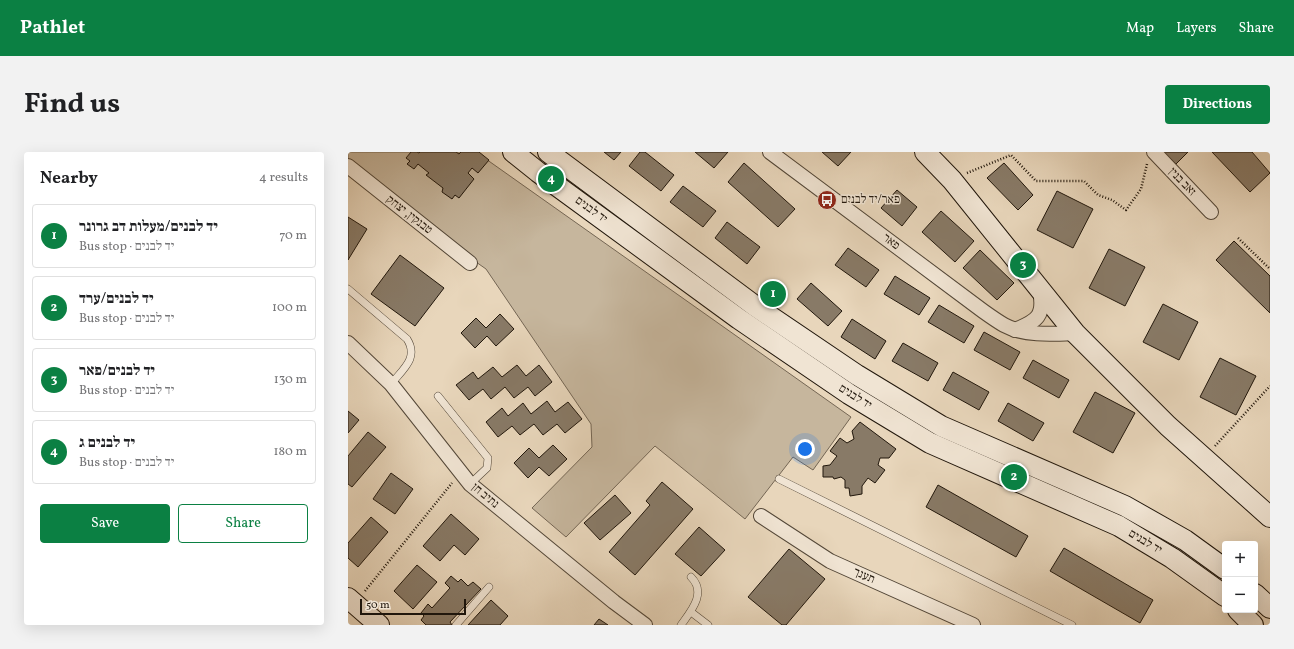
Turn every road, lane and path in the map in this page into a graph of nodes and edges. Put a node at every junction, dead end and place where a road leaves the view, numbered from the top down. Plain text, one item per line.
1 (512, 152) edge
2 (548, 152) edge
3 (770, 152) edge
4 (926, 152) edge
5 (1151, 156) edge
6 (348, 166) edge
7 (952, 180) junction
8 (1211, 212) dead end
9 (1238, 238) dead end
10 (470, 263) dead end
11 (1270, 269) edge
12 (348, 289) edge
13 (1040, 290) junction
14 (1015, 330) junction
15 (1075, 333) junction
16 (348, 343) edge
17 (391, 384) junction
18 (1270, 386) edge
19 (438, 396) dead end
20 (1204, 458) junction
21 (461, 473) junction
22 (779, 479) dead end
23 (470, 484) junction
24 (761, 516) dead end
25 (1270, 517) edge
26 (1222, 568) edge
27 (691, 577) dead end
28 (489, 587) dead end
29 (1222, 594) edge
30 (1258, 597) edge
31 (351, 601) edge
32 (1270, 608) edge
33 (690, 612) junction
34 (1241, 613) edge
35 (379, 625) edge
36 (456, 625) edge
37 (645, 625) edge
38 (681, 625) edge
39 (708, 625) edge
40 (973, 625) edge
41 (1072, 625) edge
42 (1253, 625) edge

1 - 29 street, יד לבנים
2 - 26 street, יד לבנים
3 - 14 street, פאר
4 - 7 street
5 - 7 path
5 - 8 street, זאב בנין
6 - 10 street, טבנקין, יצחק
7 - 13 street
9 - 11 path
12 - 17 lane
13 - 14 street
13 - 15 street
14 - 15 street, פאר
15 - 20 street
16 - 17 street, נתיב חן
17 - 21 street, נתיב חן
18 - 20 path
19 - 23 lane
20 - 25 street
21 - 23 street, נתיב חן
21 - 31 path
22 - 41 lane
23 - 37 street, נתיב חן
24 - 40 street, תענך
27 - 33 lane
28 - 36 lane
30 - 32 street
31 - 35 street
33 - 38 lane
33 - 39 lane
34 - 42 street

